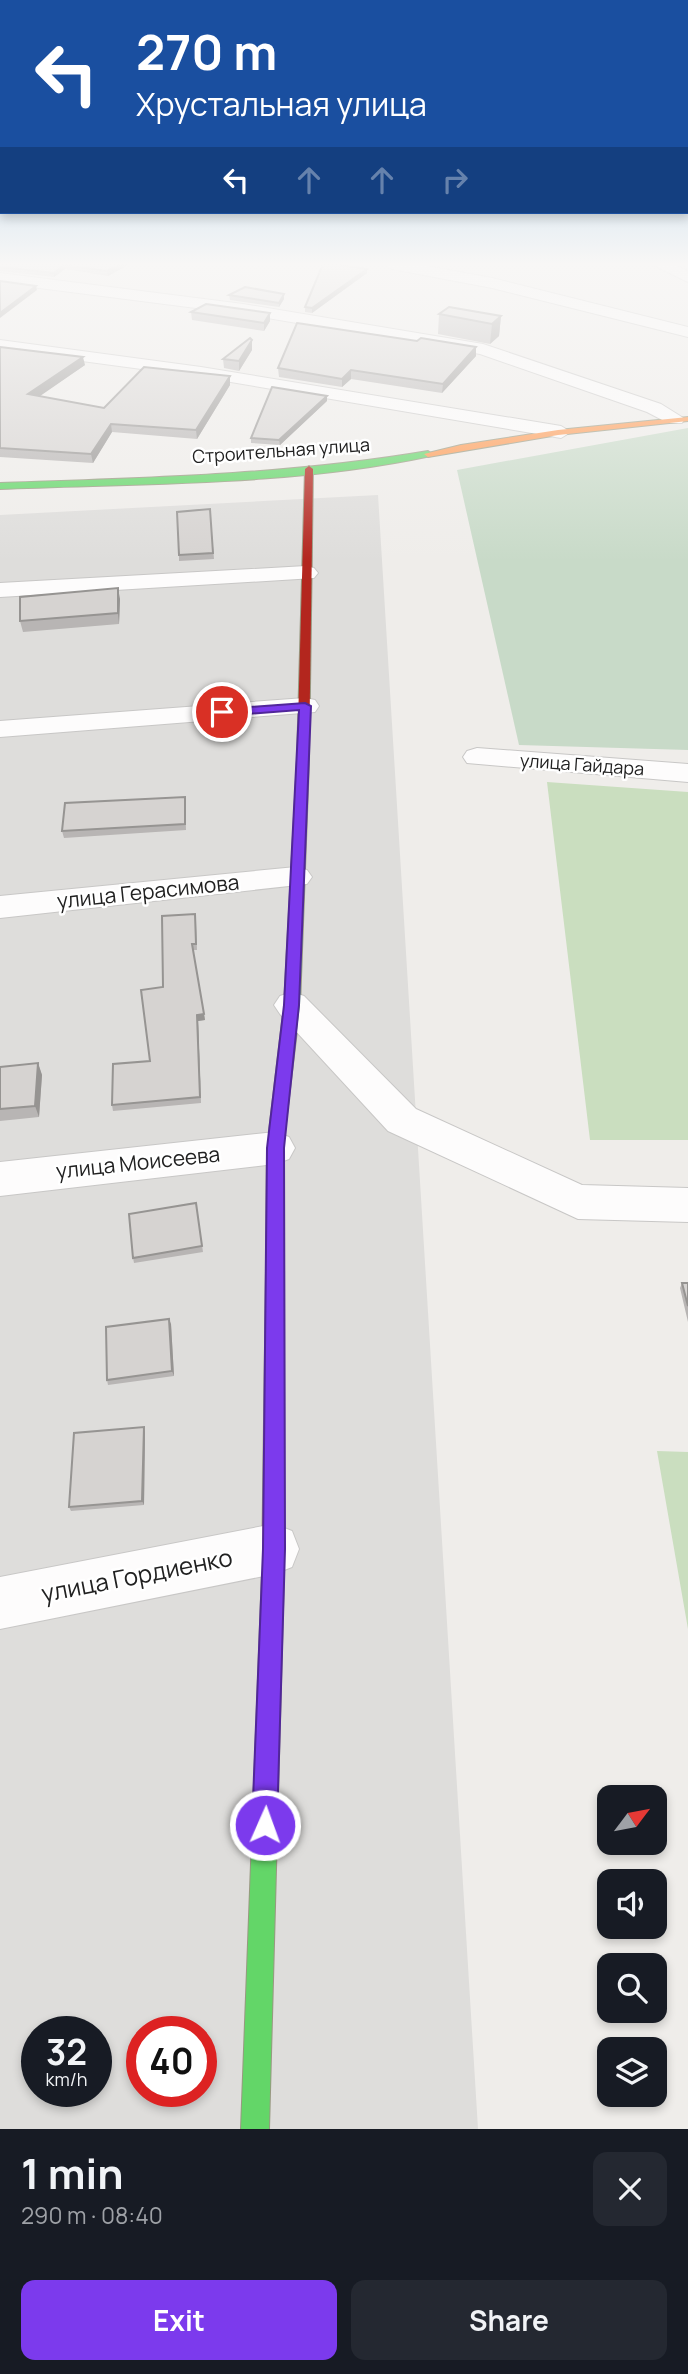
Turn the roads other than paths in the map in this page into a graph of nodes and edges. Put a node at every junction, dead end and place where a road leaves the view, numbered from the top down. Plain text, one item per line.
1 (137, 363) edge
2 (525, 363) edge
3 (681, 419) edge
4 (561, 432) junction
5 (309, 469) junction
6 (0, 486) edge
7 (306, 573) junction
8 (0, 590) edge
9 (305, 706) junction
10 (0, 729) edge
11 (477, 757) dead end
12 (688, 773) edge
13 (296, 877) junction
14 (0, 907) edge
15 (292, 1005) junction
16 (275, 1148) junction
17 (0, 1178) edge
18 (688, 1205) edge
19 (274, 1549) junction
20 (0, 1603) edge
21 (255, 2129) edge

1 - 4 street
2 - 3 street
3 - 4 street, Строительная улица
4 - 5 street, Строительная улица
5 - 6 street, Строительная улица
5 - 7 street
7 - 8 street
7 - 9 street
9 - 10 street
9 - 13 street
11 - 12 street, улица Гайдара
13 - 14 street, улица Герасимова
13 - 15 street
15 - 16 street
15 - 18 street
16 - 17 street, улица Моисеева
16 - 19 street
19 - 20 street, улица Гордиенко
19 - 21 street

